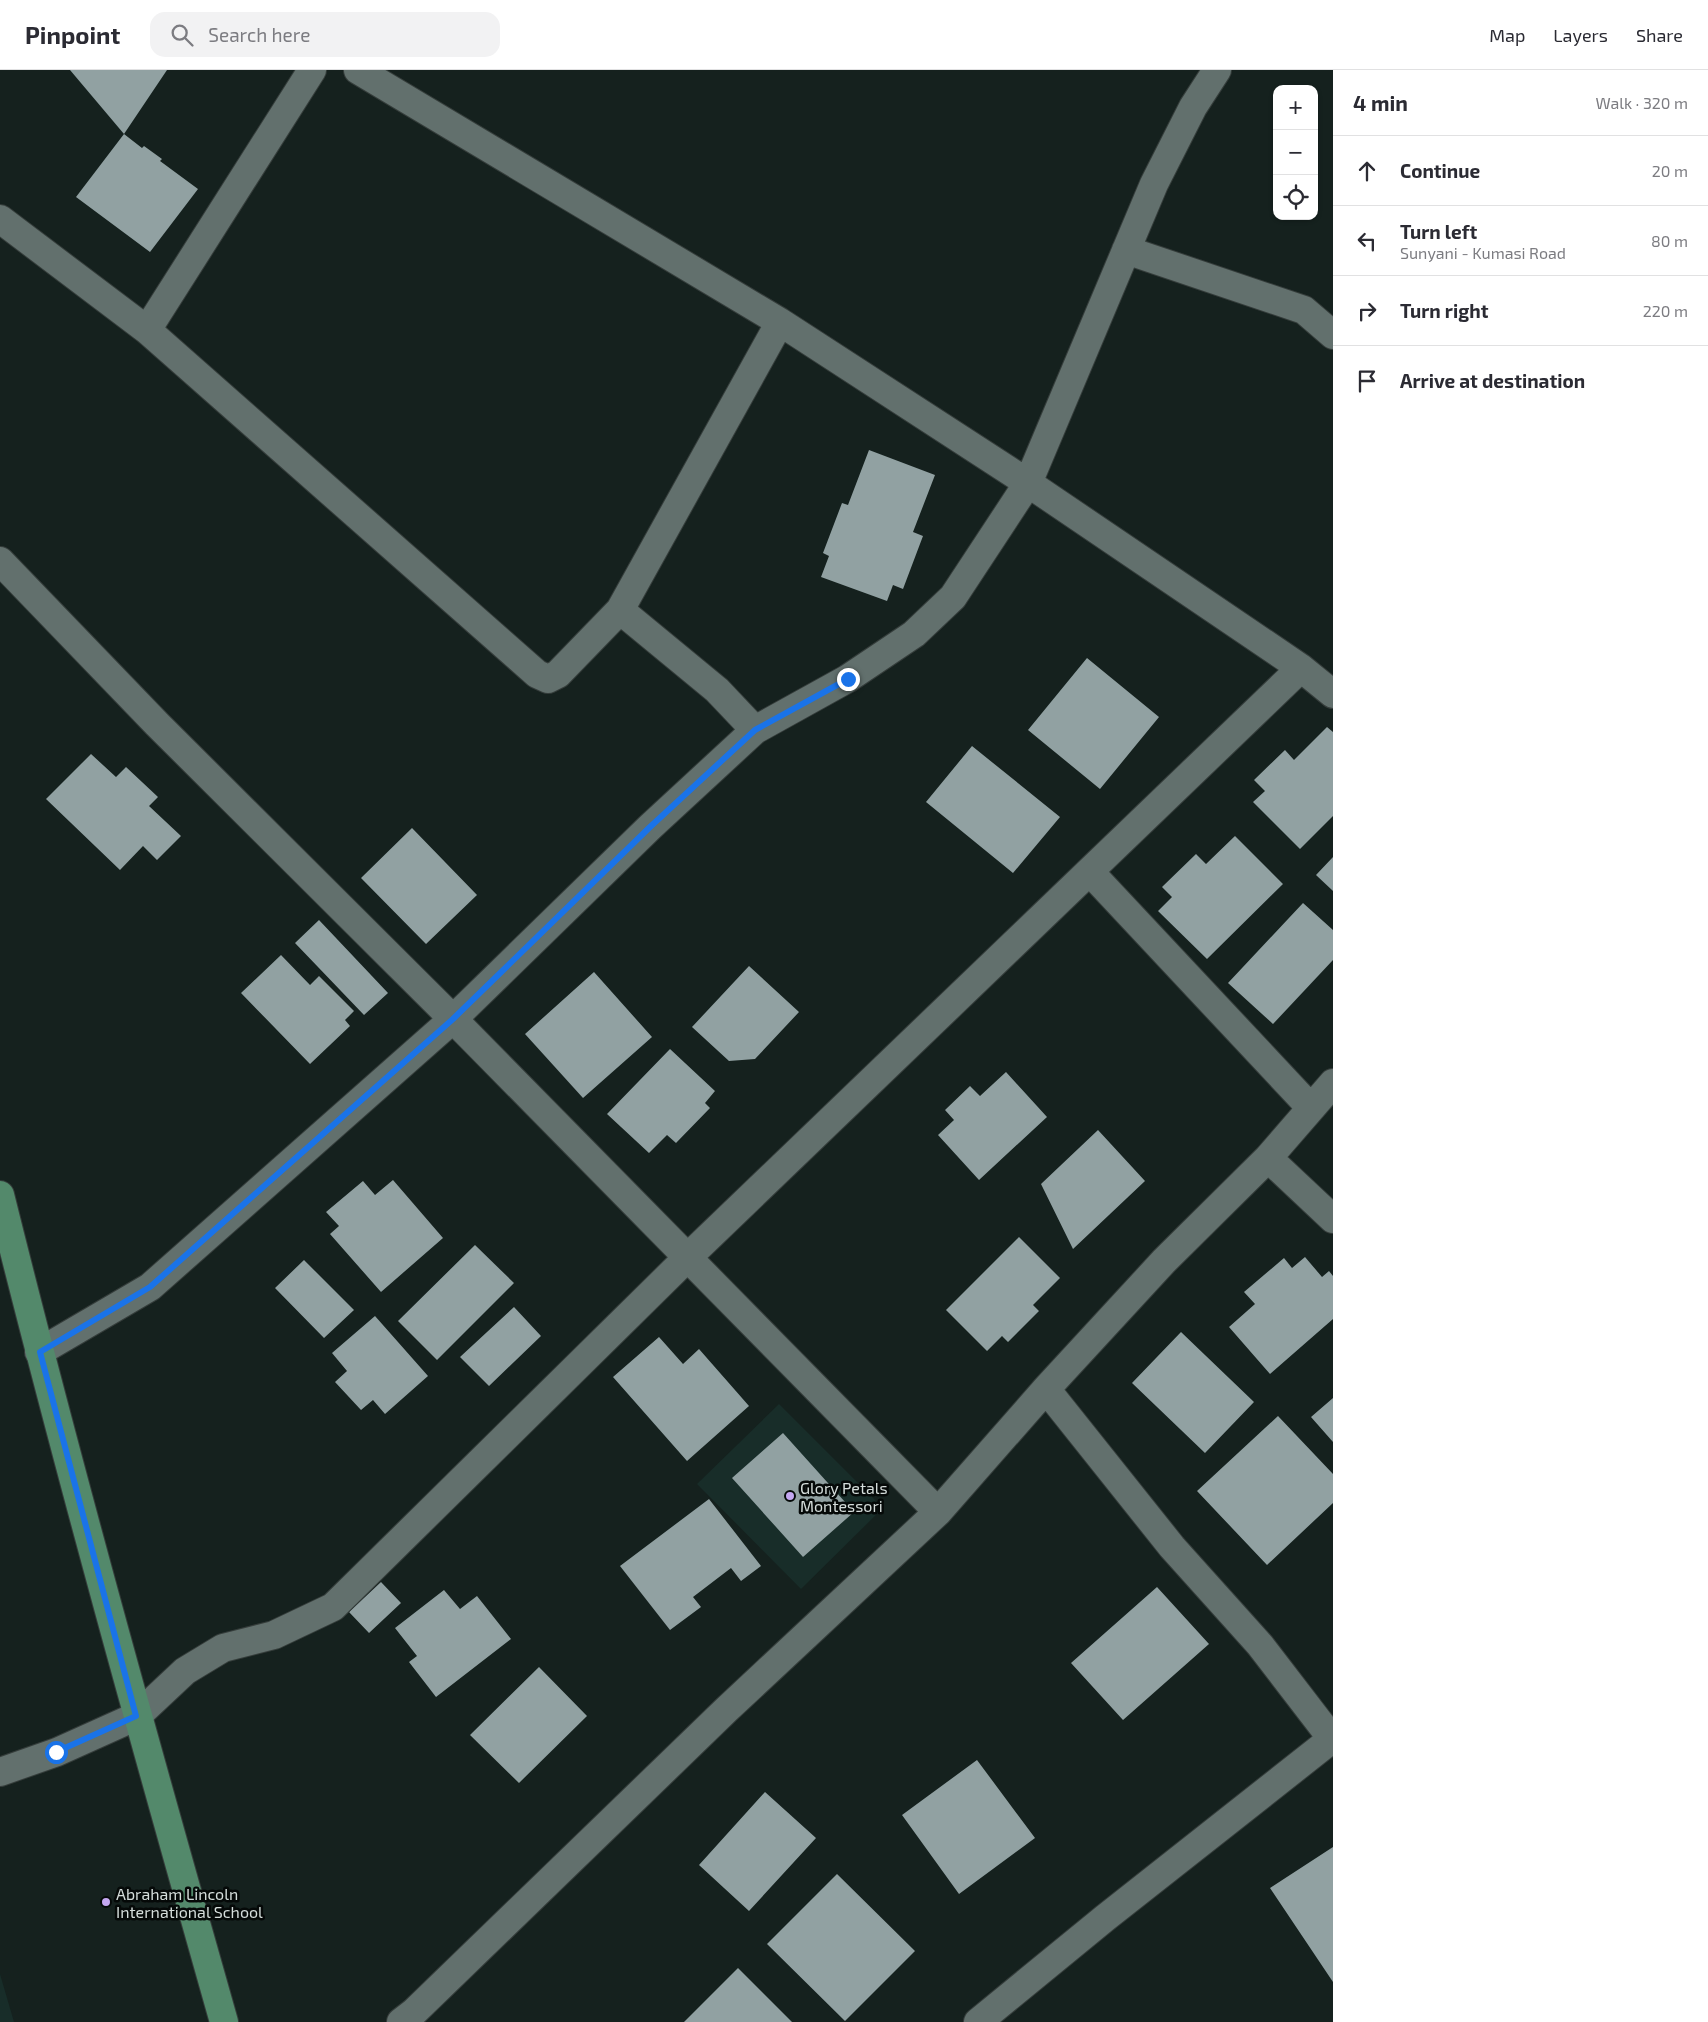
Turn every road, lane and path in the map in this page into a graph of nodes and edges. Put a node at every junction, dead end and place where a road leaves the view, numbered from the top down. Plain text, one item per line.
1 (312, 70) edge
2 (358, 70) edge
3 (1217, 70) edge
4 (0, 219) edge
5 (1126, 250) junction
6 (780, 322) junction
7 (147, 330) junction
8 (1333, 335) edge
9 (1028, 483) junction
10 (0, 561) edge
11 (620, 610) junction
12 (1301, 668) junction
13 (1333, 694) edge
14 (755, 730) junction
15 (1090, 872) junction
16 (453, 1019) junction
17 (1333, 1083) edge
18 (1311, 1108) junction
19 (1268, 1158) junction
20 (0, 1195) edge
21 (1333, 1219) edge
22 (688, 1258) junction
23 (40, 1352) junction
24 (1046, 1389) junction
25 (938, 1512) junction
26 (136, 1716) junction
27 (1332, 1739) edge
28 (0, 1772) edge
29 (224, 2022) edge
30 (402, 2022) edge
31 (978, 2022) edge

1 - 7 street
2 - 6 street
3 - 5 street
4 - 7 street
5 - 8 street
5 - 9 street
6 - 9 street
6 - 11 street
7 - 11 street
9 - 12 street
9 - 14 street
10 - 16 street
11 - 14 street
12 - 13 street
12 - 15 street
14 - 16 street
15 - 18 street
15 - 22 street
16 - 22 street
16 - 23 street
17 - 18 street
18 - 19 street
19 - 21 street
19 - 24 street
20 - 23 main road
22 - 25 street
22 - 26 street
23 - 26 main road
24 - 25 street
24 - 27 street
25 - 30 street
26 - 28 street
26 - 29 main road
27 - 31 street

